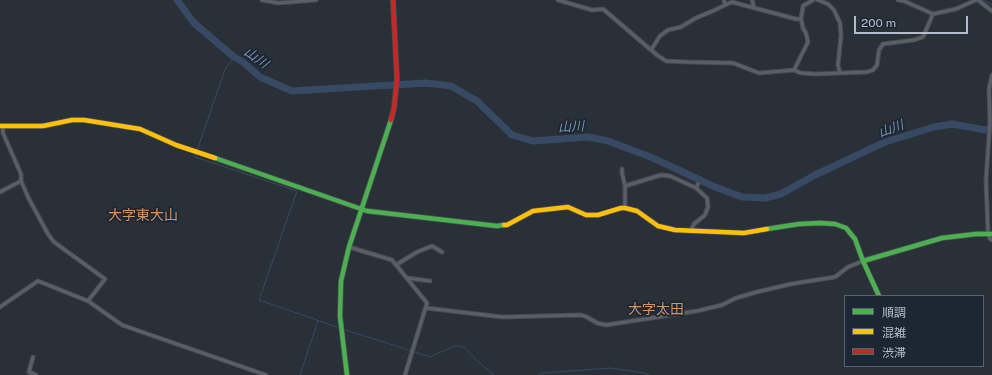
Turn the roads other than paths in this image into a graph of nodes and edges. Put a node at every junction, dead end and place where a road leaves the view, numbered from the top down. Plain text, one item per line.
1 (262, 0) edge
2 (316, 0) edge
3 (393, 0) edge
4 (558, 0) edge
5 (724, 0) edge
6 (752, 0) edge
7 (813, 0) edge
8 (818, 0) edge
9 (898, 0) edge
10 (977, 0) edge
11 (267, 1) edge
12 (724, 5) junction
13 (754, 8) junction
14 (992, 11) edge
15 (933, 14) junction
16 (801, 19) junction
17 (651, 50) junction
18 (794, 70) junction
19 (840, 73) junction
20 (992, 75) edge
21 (1, 126) edge
22 (622, 169) dead end
23 (21, 181) junction
24 (698, 184) dead end
25 (625, 186) junction
26 (696, 188) junction
27 (0, 192) edge
28 (625, 208) junction
29 (361, 210) junction
30 (691, 230) junction
31 (990, 233) edge
32 (992, 240) edge
33 (349, 247) junction
34 (442, 252) dead end
35 (863, 261) junction
36 (396, 265) junction
37 (407, 278) junction
38 (430, 281) dead end
39 (879, 295) edge
40 (88, 301) junction
41 (0, 307) edge
42 (426, 308) junction
43 (33, 357) dead end
44 (36, 375) edge
45 (266, 375) edge
46 (348, 375) edge
47 (405, 375) edge

1 - 11 street
2 - 11 street
3 - 29 street
4 - 17 street
5 - 12 street
6 - 13 street
7 - 16 street
8 - 19 street
9 - 15 street
10 - 14 street
10 - 15 street
12 - 13 street
12 - 17 street
13 - 16 street
15 - 19 street
16 - 18 street
17 - 18 street
18 - 19 street
20 - 31 street
21 - 23 street
21 - 29 street
22 - 25 street
23 - 27 street
23 - 40 street
24 - 26 street
25 - 26 street
25 - 28 street
26 - 30 street
28 - 29 street
28 - 30 street
29 - 33 street
30 - 35 street
31 - 32 street
31 - 35 street
33 - 36 street
33 - 46 street
34 - 36 street
35 - 39 street
35 - 42 street
36 - 37 street
37 - 38 street
37 - 42 street
40 - 41 street
40 - 45 street
42 - 47 street
43 - 44 street

